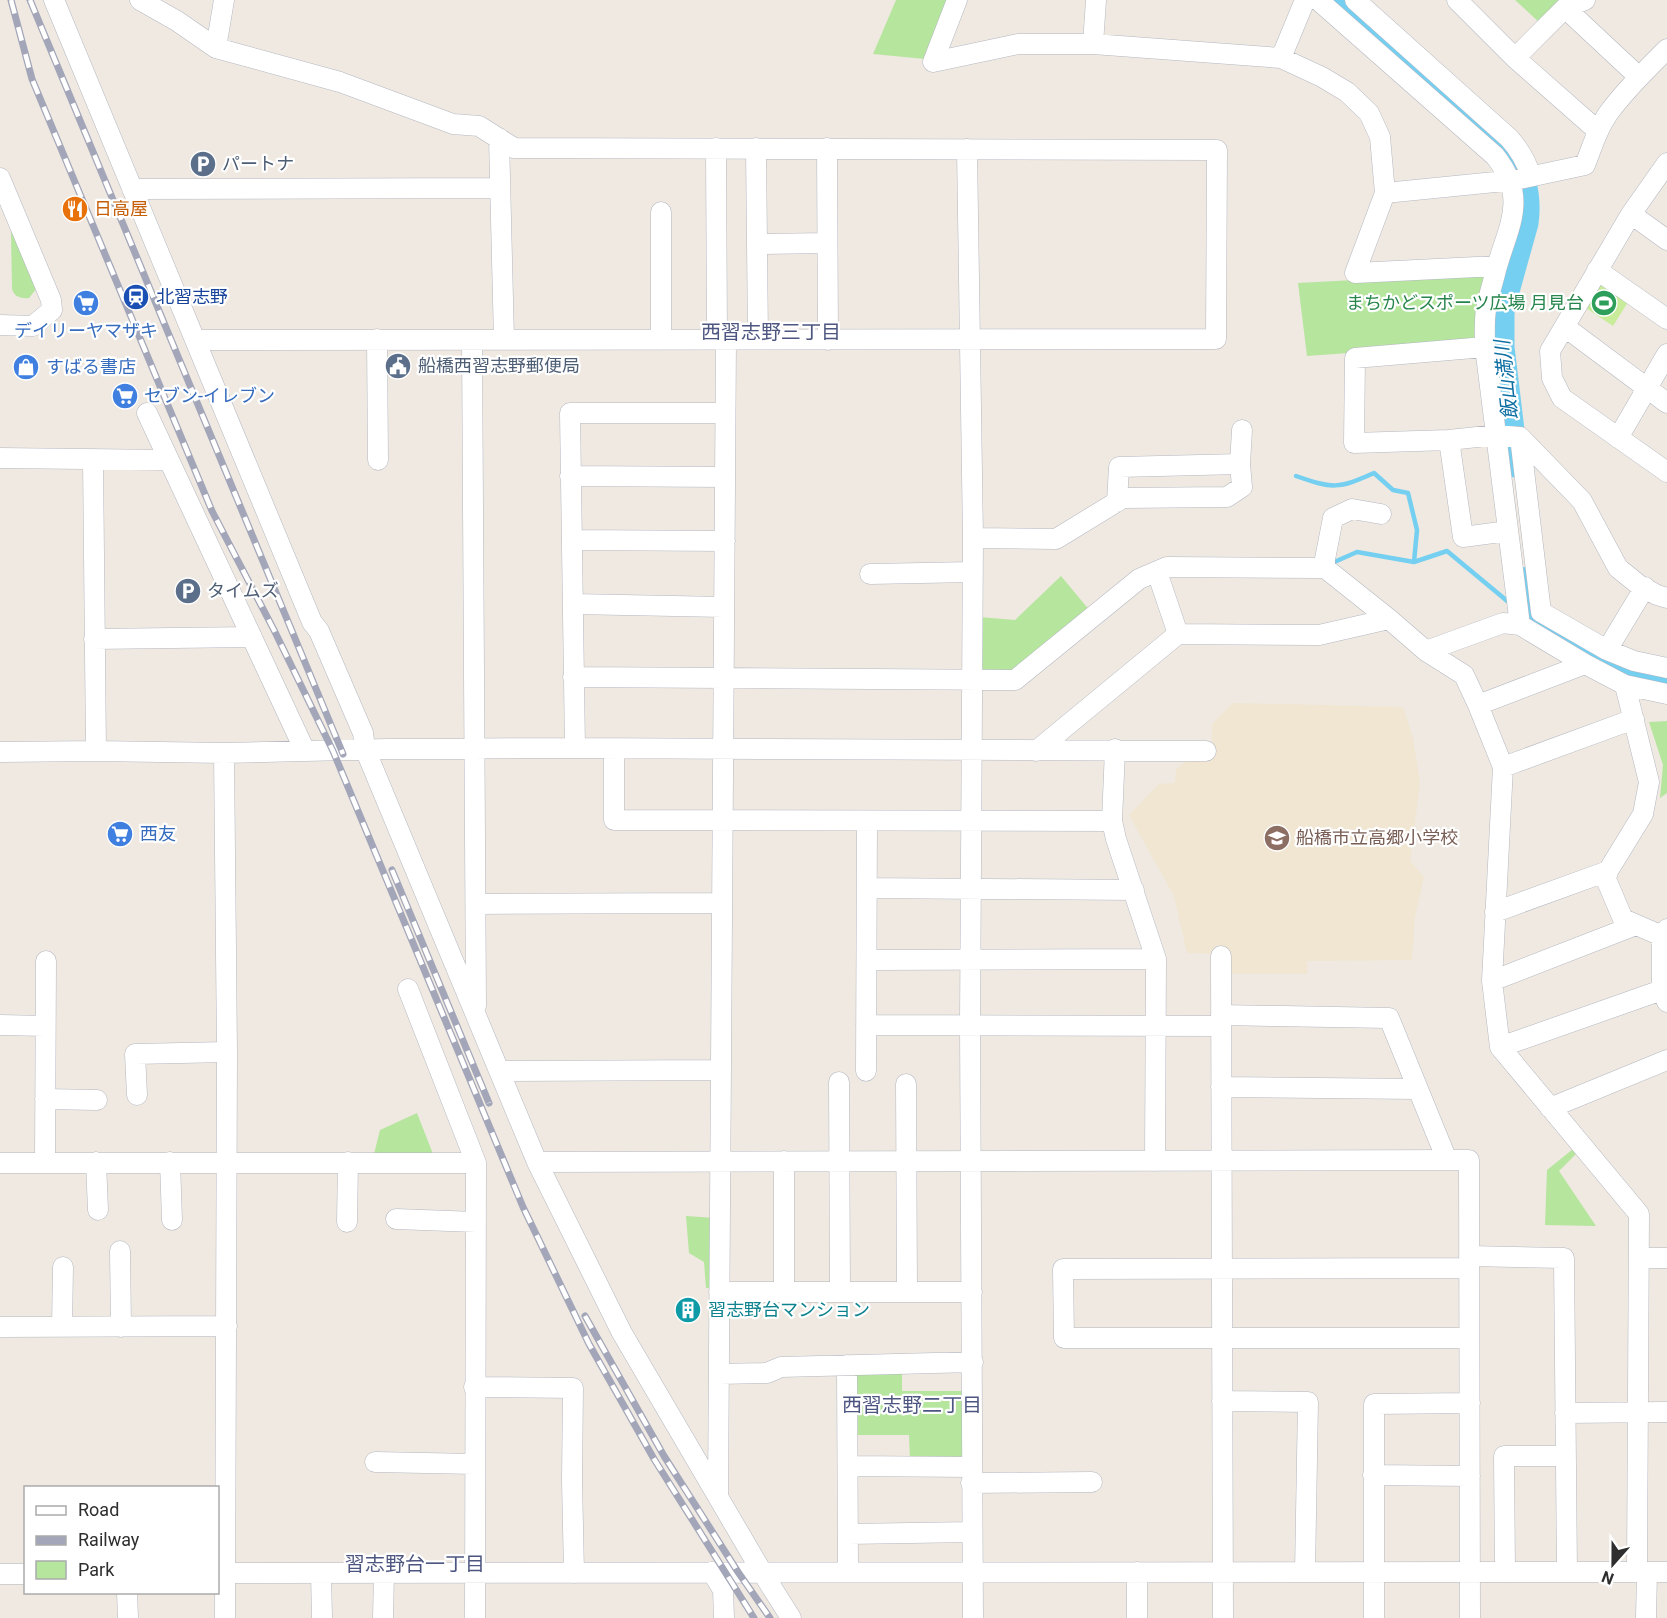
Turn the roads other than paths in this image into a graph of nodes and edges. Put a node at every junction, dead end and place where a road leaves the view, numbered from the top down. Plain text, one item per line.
1 (54, 0) edge
2 (140, 0) edge
3 (224, 0) edge
4 (957, 0) edge
5 (1096, 0) edge
6 (1305, 0) edge
7 (1318, 0) edge
8 (1355, 0) edge
9 (1457, 0) edge
10 (1585, 0) edge
11 (1565, 8) junction
12 (1094, 44) junction
13 (216, 48) junction
14 (1667, 49) edge
15 (1281, 58) junction
16 (1515, 58) junction
17 (1639, 77) junction
18 (1598, 131) junction
19 (499, 138) junction
20 (716, 148) junction
21 (756, 148) junction
22 (827, 148) junction
23 (967, 149) junction
24 (1666, 167) edge
25 (0, 178) edge
26 (1518, 179) junction
27 (500, 188) junction
28 (132, 189) junction
29 (1385, 193) junction
30 (661, 212) dead end
31 (1630, 214) junction
32 (1667, 240) edge
33 (827, 243) junction
34 (757, 244) junction
35 (1497, 266) junction
36 (1597, 270) junction
37 (1667, 319) edge
38 (0, 325) edge
39 (1565, 327) junction
40 (377, 339) junction
41 (721, 339) junction
42 (758, 339) junction
43 (195, 340) junction
44 (472, 340) junction
45 (504, 340) junction
46 (661, 340) junction
47 (828, 340) junction
48 (970, 340) junction
49 (1485, 347) junction
50 (1667, 354) edge
51 (1646, 389) junction
52 (1667, 403) edge
53 (147, 413) dead end
54 (726, 413) junction
55 (1242, 430) dead end
56 (1509, 436) junction
57 (1618, 438) junction
58 (1449, 440) junction
59 (0, 458) edge
60 (93, 459) junction
61 (169, 460) junction
62 (378, 460) dead end
63 (1240, 464) junction
64 (1667, 472) edge
65 (570, 476) junction
66 (725, 477) junction
67 (1117, 502) junction
68 (1382, 514) dead end
69 (1508, 531) junction
70 (973, 538) junction
71 (572, 540) junction
72 (725, 541) junction
73 (1325, 568) junction
74 (973, 572) junction
75 (1157, 572) junction
76 (870, 574) dead end
77 (1645, 587) junction
78 (1667, 598) edge
79 (573, 604) junction
80 (724, 607) junction
81 (1389, 619) junction
82 (1520, 625) junction
83 (1178, 634) junction
84 (252, 637) junction
85 (94, 639) junction
86 (1426, 651) junction
87 (1607, 651) junction
88 (1585, 664) junction
89 (1667, 668) edge
90 (573, 677) junction
91 (724, 678) junction
92 (971, 679) junction
93 (1625, 685) junction
94 (1667, 694) edge
95 (1478, 705) junction
96 (1634, 719) junction
97 (575, 748) junction
98 (364, 749) junction
99 (474, 749) junction
100 (614, 749) junction
101 (723, 749) junction
102 (1115, 749) junction
103 (96, 751) junction
104 (305, 751) junction
105 (970, 751) junction
106 (1036, 751) junction
107 (1206, 751) dead end
108 (0, 752) edge
109 (224, 753) junction
110 (1503, 767) junction
111 (723, 820) junction
112 (970, 820) junction
113 (867, 821) junction
114 (1112, 821) junction
115 (1608, 870) junction
116 (867, 888) junction
117 (970, 889) junction
118 (1134, 890) junction
119 (722, 903) junction
120 (476, 904) junction
121 (1495, 912) junction
122 (1636, 925) junction
123 (1665, 933) edge
124 (1221, 956) dead end
125 (1156, 958) junction
126 (867, 960) junction
127 (971, 960) junction
128 (46, 961) dead end
129 (1492, 981) junction
130 (408, 989) dead end
131 (1665, 996) edge
132 (476, 1014) junction
133 (1221, 1021) junction
134 (0, 1025) edge
135 (866, 1025) junction
136 (970, 1025) junction
137 (45, 1026) junction
138 (1155, 1026) junction
139 (1500, 1047) junction
140 (227, 1052) junction
141 (1667, 1060) edge
142 (721, 1070) junction
143 (499, 1071) junction
144 (866, 1071) dead end
145 (840, 1082) dead end
146 (906, 1084) dead end
147 (1221, 1087) junction
148 (1418, 1089) junction
149 (137, 1095) dead end
150 (45, 1099) junction
151 (97, 1100) dead end
152 (1550, 1108) junction
153 (1447, 1160) junction
154 (784, 1161) junction
155 (840, 1161) junction
156 (906, 1161) junction
157 (971, 1161) junction
158 (1155, 1161) junction
159 (1221, 1161) junction
160 (45, 1162) junction
161 (96, 1162) junction
162 (170, 1162) junction
163 (227, 1162) junction
164 (348, 1162) junction
165 (537, 1162) junction
166 (720, 1162) junction
167 (0, 1163) edge
168 (476, 1163) junction
169 (98, 1210) dead end
170 (396, 1219) dead end
171 (172, 1220) dead end
172 (347, 1222) dead end
173 (476, 1222) junction
174 (120, 1251) dead end
175 (1639, 1258) junction
176 (1667, 1258) edge
177 (1469, 1262) junction
178 (63, 1267) dead end
179 (1222, 1269) junction
180 (719, 1292) junction
181 (784, 1292) junction
182 (840, 1292) junction
183 (907, 1292) junction
184 (972, 1292) junction
185 (227, 1326) junction
186 (0, 1327) edge
187 (62, 1327) junction
188 (121, 1327) junction
189 (1222, 1338) junction
190 (1469, 1338) junction
191 (973, 1362) junction
192 (847, 1365) junction
193 (719, 1374) junction
194 (474, 1388) junction
195 (1222, 1401) junction
196 (1470, 1403) junction
197 (1637, 1412) junction
198 (1667, 1412) edge
199 (1564, 1413) junction
200 (1566, 1456) junction
201 (375, 1462) dead end
202 (475, 1464) junction
203 (848, 1466) junction
204 (972, 1475) junction
205 (1373, 1475) junction
206 (1470, 1476) junction
207 (1092, 1482) dead end
208 (718, 1497) junction
209 (972, 1532) junction
210 (848, 1534) junction
211 (574, 1572) junction
212 (712, 1572) junction
213 (762, 1572) junction
214 (848, 1572) junction
215 (973, 1572) junction
216 (1137, 1572) junction
217 (1222, 1572) junction
218 (1305, 1572) junction
219 (1374, 1572) junction
220 (1470, 1572) junction
221 (1505, 1572) junction
222 (1567, 1572) junction
223 (1642, 1572) junction
224 (1667, 1572) edge
225 (221, 1573) edge
226 (321, 1573) junction
227 (384, 1573) junction
228 (474, 1573) junction
229 (0, 1574) edge
230 (24, 1574) edge
231 (127, 1594) edge
232 (128, 1618) edge
233 (225, 1618) edge
234 (322, 1618) edge
235 (383, 1618) edge
236 (475, 1618) edge
237 (724, 1618) edge
238 (791, 1618) edge
239 (973, 1618) edge
240 (1137, 1618) edge
241 (1222, 1618) edge
242 (1374, 1618) edge
243 (1470, 1618) edge
244 (1646, 1618) edge

1 - 28 street
2 - 13 street
3 - 13 street
4 - 12 street
5 - 12 street
6 - 15 street
7 - 26 street
8 - 26 street
9 - 16 street
10 - 11 street
11 - 16 street
11 - 17 street
12 - 15 street
13 - 19 street
14 - 17 street
15 - 29 street
16 - 18 street
17 - 18 street
18 - 26 street
19 - 20 street
19 - 27 street
20 - 21 street
20 - 41 street
21 - 22 street
21 - 34 street
22 - 23 street
22 - 33 street
23 - 48 street
23 - 48 street
24 - 31 street
25 - 38 street
26 - 29 street
26 - 35 street
27 - 28 street
27 - 45 street
28 - 43 street
29 - 35 street
30 - 46 street
31 - 32 street
31 - 36 street
33 - 34 street
33 - 47 street
34 - 42 street
35 - 49 street
36 - 37 street
36 - 39 street
39 - 51 street
39 - 57 street
40 - 43 street
40 - 44 street
40 - 62 street
41 - 42 street
41 - 46 street
41 - 54 street
42 - 47 street
43 - 98 street
44 - 45 street
44 - 99 street
45 - 46 street
47 - 48 street
48 - 70 street
49 - 56 street
49 - 58 street
50 - 51 street
51 - 52 street
51 - 57 street
53 - 61 street
54 - 65 street
54 - 66 street
55 - 63 street
56 - 58 street
56 - 69 street
56 - 77 street
56 - 87 street
57 - 64 street
58 - 69 street
59 - 60 street
60 - 61 street
60 - 85 street
61 - 84 street
63 - 67 street
63 - 67 street
65 - 66 street
65 - 71 street
66 - 72 street
67 - 70 street
68 - 73 street
69 - 82 street
70 - 74 street
71 - 72 street
71 - 79 street
72 - 80 street
73 - 75 street
73 - 81 street
74 - 76 street
74 - 92 street
75 - 83 street
75 - 92 street
77 - 78 street
77 - 87 street
79 - 80 street
79 - 90 street
80 - 91 street
81 - 83 street
81 - 86 street
82 - 86 street
82 - 88 street
83 - 106 street
84 - 85 street
84 - 104 street
85 - 103 street
86 - 95 street
87 - 89 street
88 - 93 street
88 - 95 street
90 - 91 street
90 - 97 street
91 - 92 street
91 - 101 street
92 - 105 street
93 - 94 street
93 - 96 street
95 - 110 street
96 - 110 street
96 - 115 street
97 - 99 street
97 - 100 street
98 - 99 street
98 - 104 street
98 - 132 street
99 - 120 street
100 - 101 street
100 - 111 street
101 - 105 street
101 - 111 street
102 - 106 street
102 - 107 street
102 - 114 street
103 - 108 street
103 - 109 street
104 - 109 street
105 - 106 street
105 - 112 street
109 - 140 street
110 - 121 street
111 - 113 street
111 - 119 street
112 - 113 street
112 - 114 street
112 - 117 street
113 - 116 street
114 - 118 street
115 - 121 street
115 - 122 street
116 - 117 street
116 - 126 street
117 - 118 street
117 - 127 street
118 - 125 street
119 - 120 street
119 - 142 street
120 - 132 street
121 - 129 street
122 - 123 street
122 - 129 street
123 - 131 street
124 - 133 street
125 - 127 street
125 - 138 street
126 - 127 street
126 - 135 street
127 - 136 street
128 - 137 street
129 - 139 street
130 - 168 street
131 - 139 street
132 - 143 street
133 - 138 street
133 - 147 street
133 - 148 street
134 - 137 street
135 - 136 street
135 - 144 street
136 - 138 street
136 - 157 street
137 - 150 street
138 - 158 street
139 - 152 street
140 - 149 street
140 - 163 street
141 - 152 street
142 - 143 street
142 - 166 street
143 - 165 street
145 - 155 street
146 - 156 street
147 - 148 street
147 - 159 street
148 - 153 street
150 - 151 street
150 - 160 street
152 - 175 street
153 - 159 street
153 - 177 street
154 - 155 street
154 - 166 street
154 - 181 street
155 - 156 street
155 - 182 street
156 - 157 street
156 - 183 street
157 - 158 street
157 - 184 street
158 - 159 street
159 - 179 street
160 - 161 street
160 - 167 street
161 - 162 street
161 - 169 street
162 - 163 street
162 - 171 street
163 - 164 street
163 - 185 street
164 - 168 street
164 - 172 street
165 - 166 street
165 - 208 street
166 - 180 street
168 - 173 street
170 - 173 street
173 - 194 street
174 - 188 street
175 - 176 street
175 - 197 street
177 - 179 street
177 - 190 street
177 - 199 street
178 - 187 street
179 - 189 street
179 - 189 street
180 - 181 street
180 - 193 street
181 - 182 street
182 - 183 street
183 - 184 street
184 - 191 street
185 - 188 street
185 - 225 street
186 - 187 street
187 - 188 street
189 - 190 street
189 - 195 street
190 - 196 street
191 - 192 street
191 - 204 street
192 - 193 street
192 - 203 street
193 - 208 street
194 - 202 street
194 - 211 street
195 - 217 street
195 - 218 street
196 - 205 street
196 - 206 street
197 - 198 street
197 - 199 street
197 - 223 street
199 - 200 street
200 - 221 street
200 - 222 street
201 - 202 street
202 - 228 street
203 - 204 street
203 - 210 street
204 - 207 street
204 - 209 street
205 - 206 street
205 - 219 street
206 - 220 street
208 - 213 street
209 - 210 street
209 - 215 street
210 - 214 street
211 - 212 street
211 - 228 street
212 - 213 street
212 - 237 street
213 - 214 street
213 - 238 street
214 - 215 street
215 - 216 street
215 - 239 street
216 - 217 street
216 - 240 street
217 - 218 street
217 - 241 street
218 - 219 street
219 - 220 street
219 - 242 street
220 - 221 street
220 - 243 street
221 - 222 street
222 - 223 street
223 - 224 street
223 - 244 street
225 - 226 street
225 - 233 street
226 - 227 street
226 - 234 street
227 - 228 street
227 - 235 street
228 - 236 street
229 - 230 street
231 - 232 street

